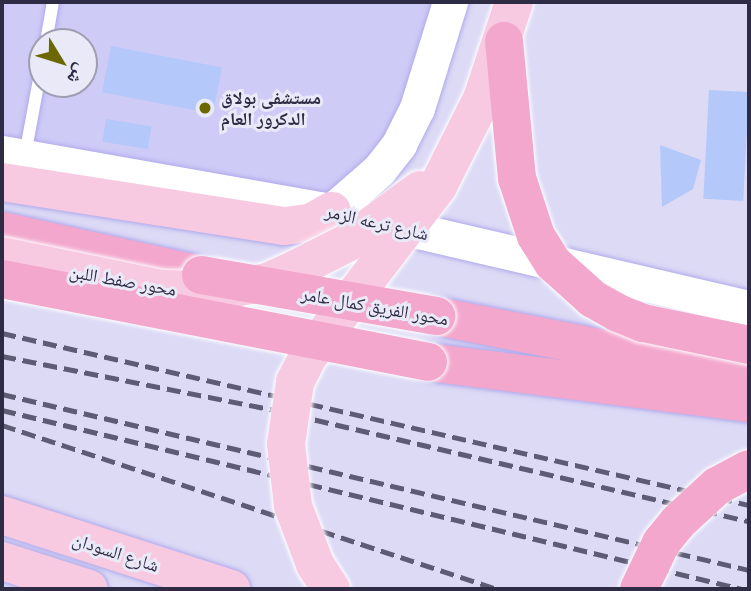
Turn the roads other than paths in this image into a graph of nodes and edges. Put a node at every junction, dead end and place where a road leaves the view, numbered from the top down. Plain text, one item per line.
1 (53, 2) edge
2 (450, 2) edge
3 (514, 2) edge
4 (48, 28) edge
5 (504, 41) junction
6 (31, 98) edge
7 (456, 154) junction
8 (10, 164) edge
9 (332, 211) junction
10 (2, 231) edge
11 (2, 256) edge
12 (2, 279) edge
13 (749, 308) edge
14 (749, 345) edge
15 (749, 370) edge
16 (749, 403) edge
17 (749, 469) edge
18 (2, 515) edge
19 (2, 561) edge
20 (89, 589) edge
21 (231, 589) edge
22 (331, 589) edge
23 (639, 589) edge

1 - 4 lane
2 - 9 main road
3 - 5 main road, محور صفط اللبن, bridge
5 - 7 main road, محور صفط اللبن, bridge
5 - 14 highway, bridge
6 - 8 lane
7 - 11 main road, محور صفط اللبن, bridge
7 - 22 main road, محور صفط اللبن, bridge
8 - 9 main road, شارع ترعه الزمر
8 - 9 main road
9 - 13 main road, شارع ترعه الزمر
10 - 15 highway, محور الفريق كمال عامر, bridge
12 - 16 highway, bridge
17 - 23 highway, bridge
18 - 21 main road, شارع السودان
19 - 20 main road

